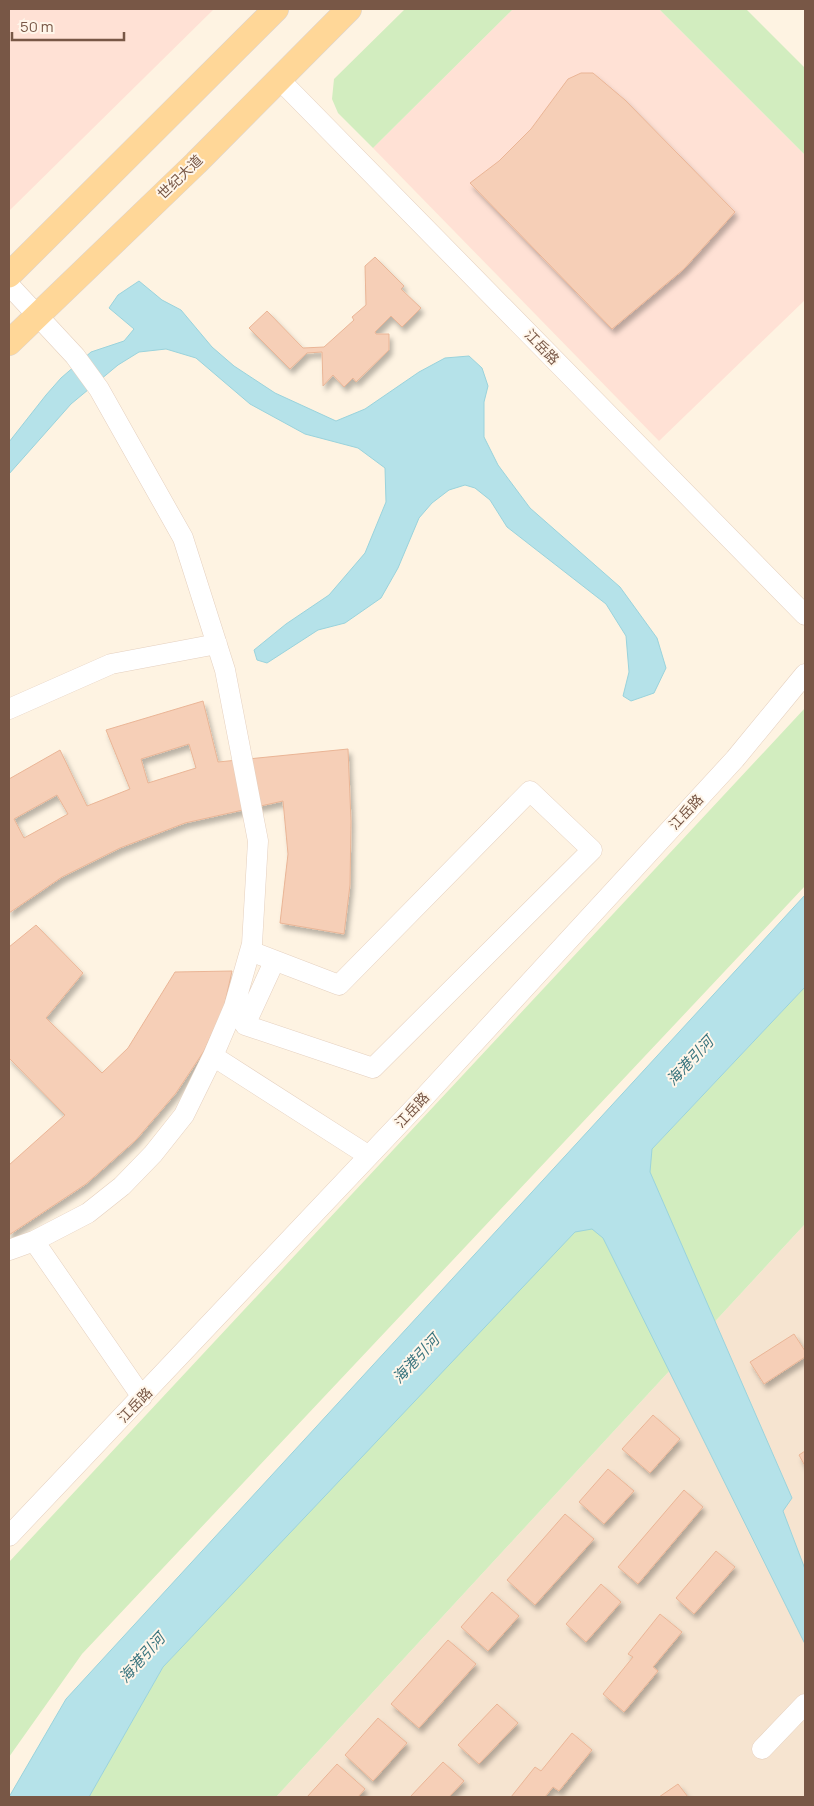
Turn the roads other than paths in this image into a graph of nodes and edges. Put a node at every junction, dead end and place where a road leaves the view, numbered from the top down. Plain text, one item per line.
1 (276, 9) edge
2 (349, 9) edge
3 (278, 78) junction
4 (9, 276) edge
5 (9, 285) edge
6 (37, 314) junction
7 (9, 343) edge
8 (805, 615) edge
9 (217, 644) junction
10 (805, 674) edge
11 (9, 709) edge
12 (250, 952) junction
13 (274, 962) junction
14 (213, 1056) junction
15 (369, 1156) junction
16 (34, 1241) junction
17 (9, 1250) edge
18 (142, 1397) junction
19 (9, 1536) edge
20 (805, 1704) edge
21 (762, 1749) dead end

1 - 4 main road
2 - 3 main road, 世纪大道
3 - 6 main road, 世纪大道
3 - 8 street, 江岳路
5 - 6 street
6 - 7 main road, 世纪大道
6 - 9 street
9 - 11 street
9 - 12 street
10 - 15 street, 江岳路
12 - 13 street
12 - 14 street
13 - 13 street
14 - 15 street
14 - 16 street
15 - 18 street, 江岳路
16 - 17 street
16 - 18 street
18 - 19 street, 江岳路
20 - 21 street

